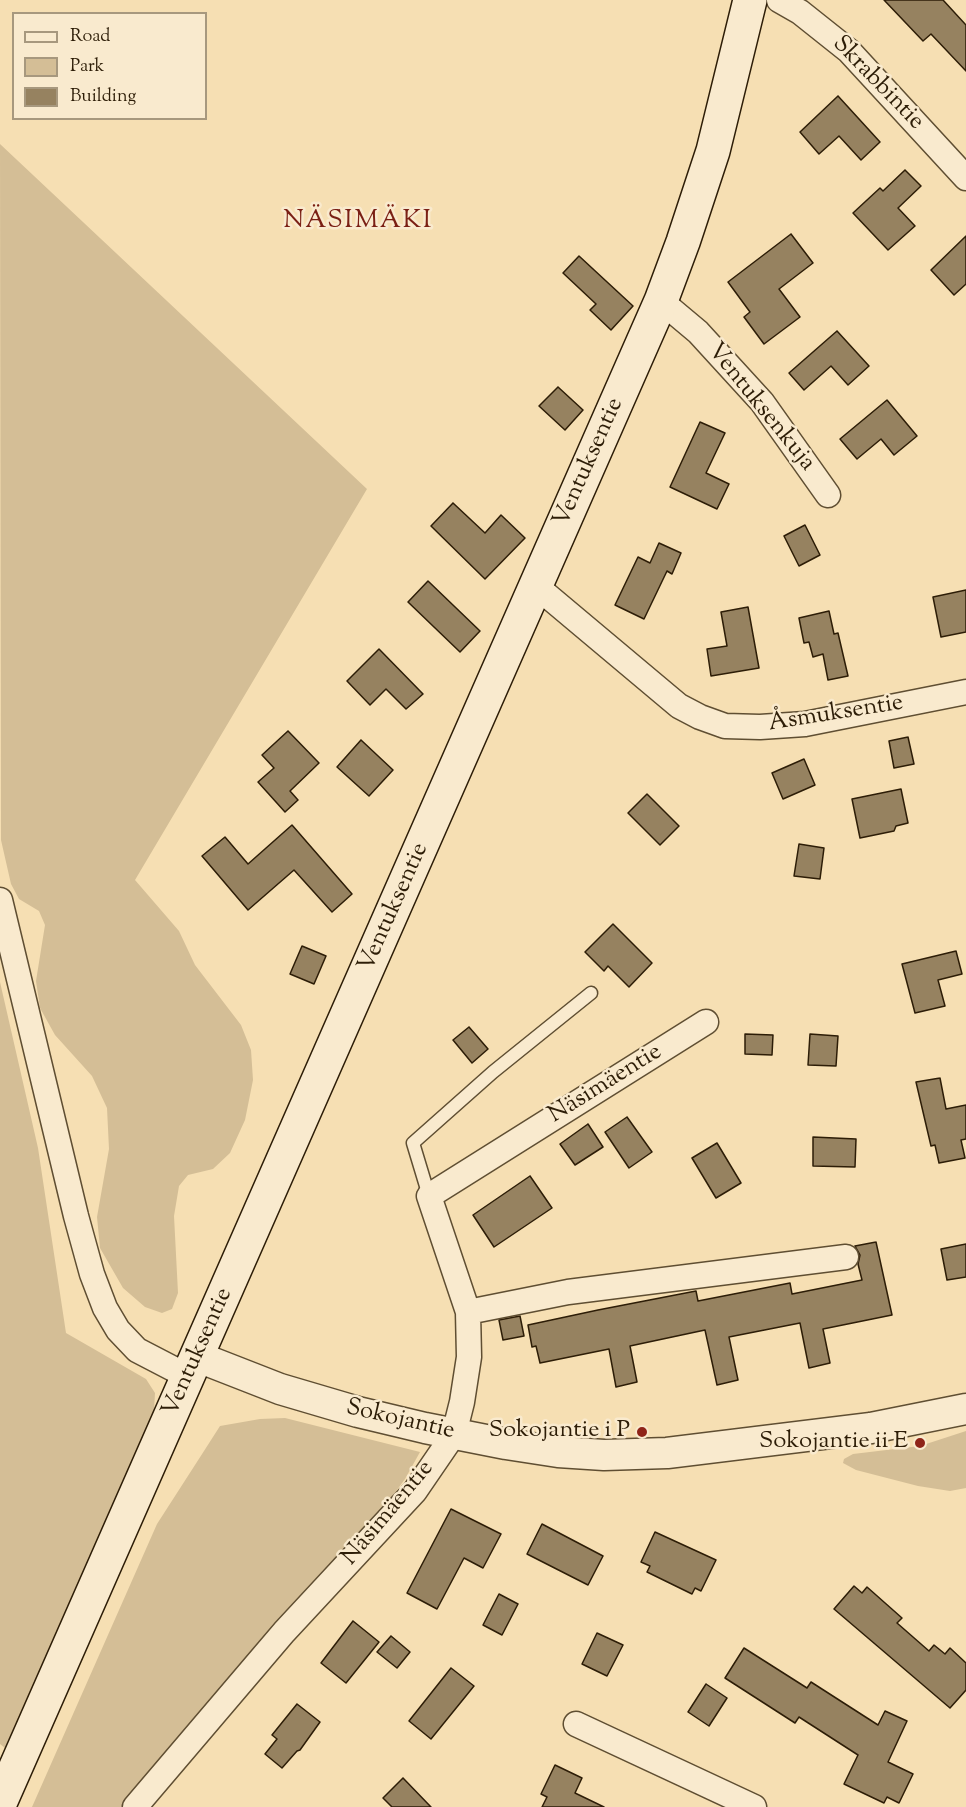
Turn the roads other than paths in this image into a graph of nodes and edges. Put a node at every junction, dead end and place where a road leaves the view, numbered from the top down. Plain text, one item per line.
1 (750, 0) edge
2 (779, 0) edge
3 (966, 178) edge
4 (661, 302) junction
5 (828, 495) dead end
6 (536, 586) junction
7 (966, 692) edge
8 (0, 900) edge
9 (591, 993) dead end
10 (706, 1022) dead end
11 (429, 1196) junction
12 (846, 1257) dead end
13 (468, 1312) junction
14 (193, 1367) junction
15 (966, 1409) edge
16 (454, 1434) junction
17 (576, 1724) dead end
18 (0, 1803) edge
19 (135, 1807) edge
20 (754, 1807) edge

1 - 4 main road, Ventuksentie
2 - 3 street, Skrabbintie
4 - 5 street, Ventuksenkuja
4 - 6 main road, Ventuksentie
6 - 7 street, Åsmuksentie
6 - 14 main road, Ventuksentie
8 - 14 street
9 - 11 lane
10 - 11 street, Näsimäentie
11 - 13 street, Näsimäentie
12 - 13 street
13 - 16 street, Näsimäentie
14 - 16 street, Sokojantie
14 - 18 main road, Ventuksentie
15 - 16 street, Sokojantie
16 - 19 street, Näsimäentie
17 - 20 street

